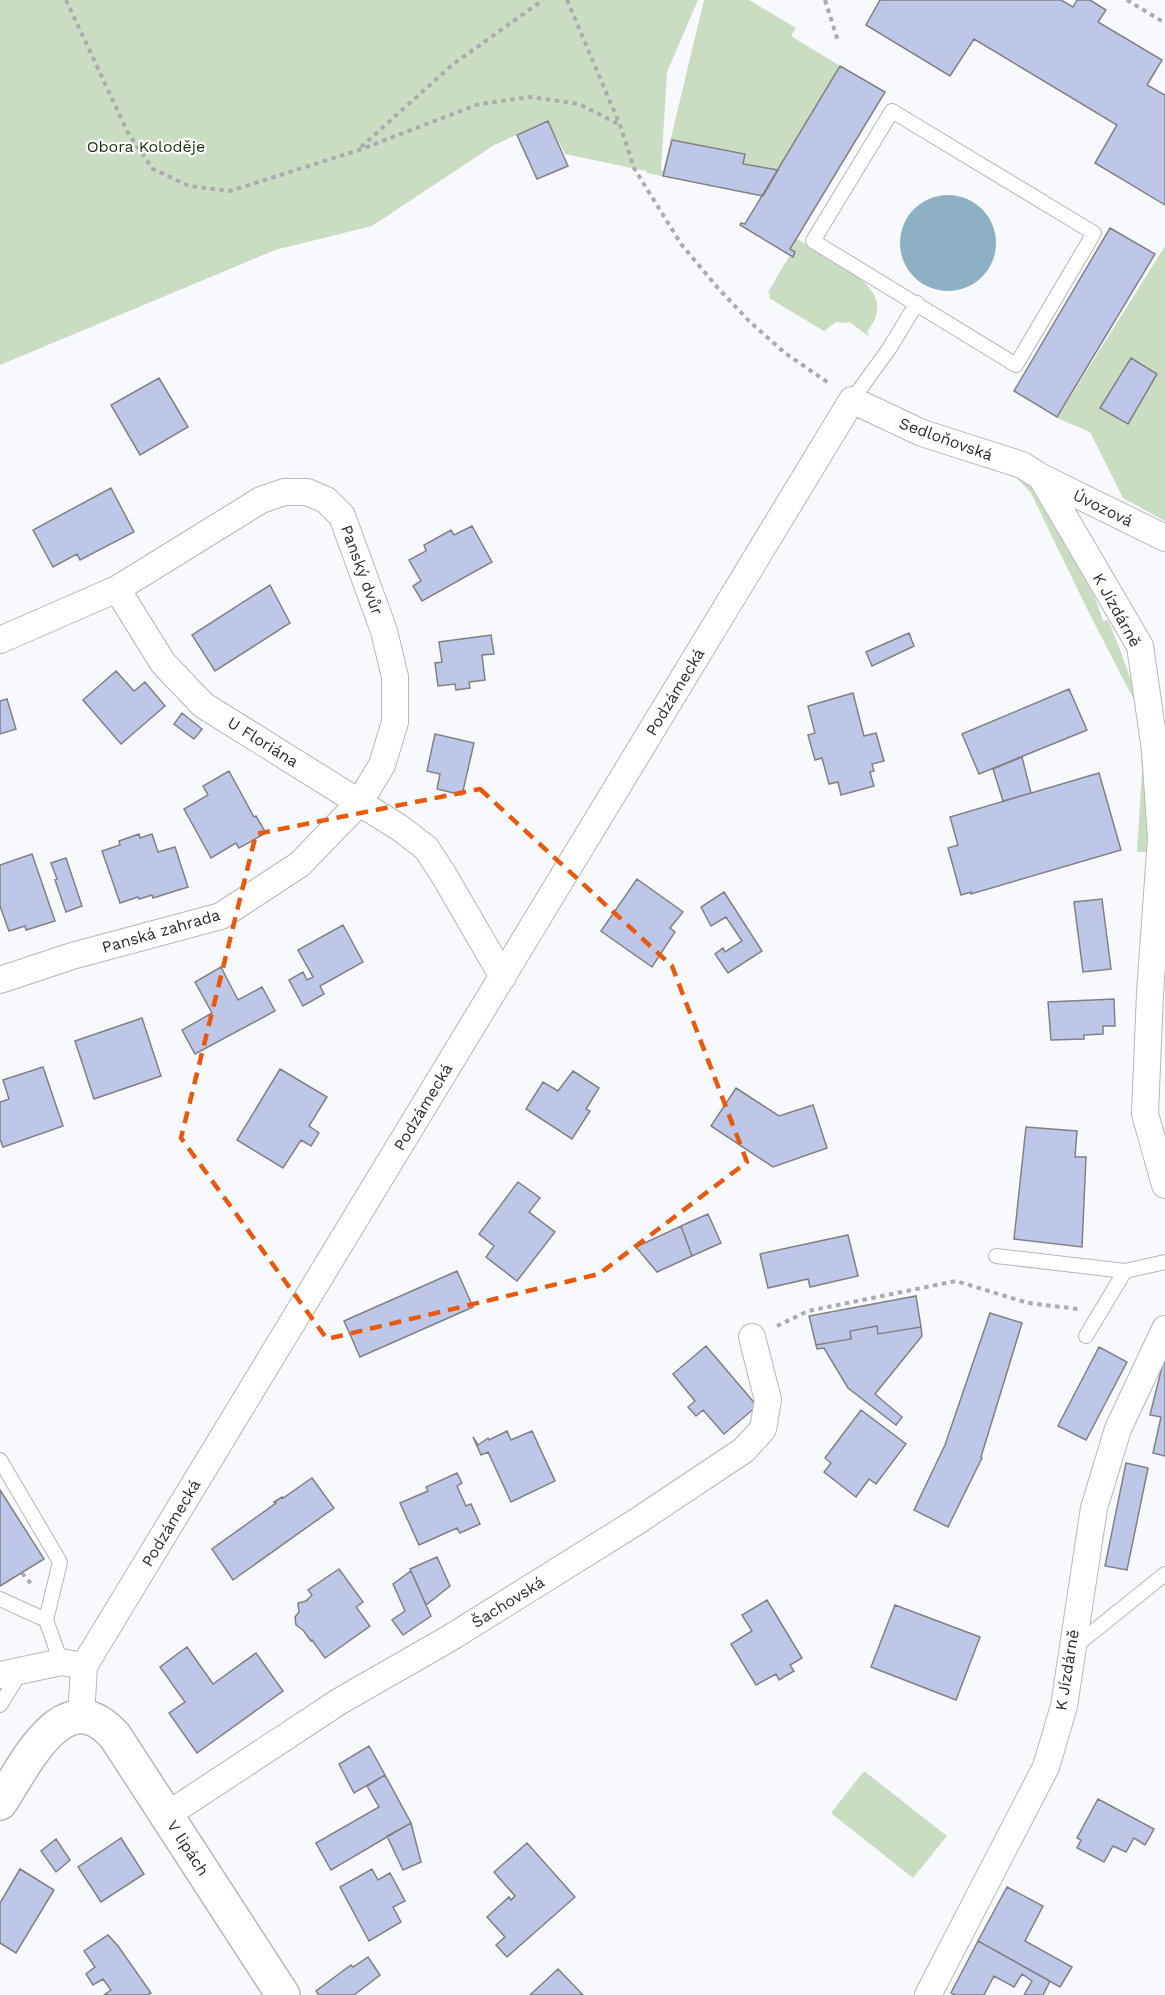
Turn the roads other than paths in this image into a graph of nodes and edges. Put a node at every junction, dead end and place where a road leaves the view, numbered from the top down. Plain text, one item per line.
1 (917, 303) junction
2 (852, 400) junction
3 (1041, 477) junction
4 (1165, 538) edge
5 (117, 589) junction
6 (0, 640) edge
7 (359, 803) junction
8 (502, 977) junction
9 (0, 980) edge
10 (1165, 1185) edge
11 (996, 1256) dead end
12 (1165, 1262) edge
13 (1125, 1271) junction
14 (1165, 1329) edge
15 (1086, 1336) dead end
16 (752, 1337) road end
17 (0, 1460) edge
18 (1165, 1574) edge
19 (0, 1599) edge
20 (46, 1620) junction
21 (1072, 1648) junction
22 (73, 1664) junction
23 (12, 1672) edge
24 (0, 1705) edge
25 (81, 1716) junction
26 (0, 1803) edge
27 (167, 1815) junction
28 (283, 1995) edge
29 (928, 1995) edge

1 - 1 lane
1 - 2 lane
2 - 3 street, Sedloňovská
2 - 8 street, Podzámecká
3 - 4 street, Úvozová
3 - 10 street, K Jízdárně
5 - 6 street
5 - 7 street, U Floriána
5 - 7 street, Panský dvůr
7 - 8 street, U Floriána
7 - 9 street, Panská zahrada
8 - 22 street, Podzámecká
11 - 13 lane
12 - 13 lane
13 - 15 lane
14 - 21 street, K Jízdárně
16 - 27 street, Šachovská
17 - 20 lane
18 - 21 lane
19 - 20 lane
20 - 22 lane
21 - 29 street, K Jízdárně
22 - 23 street
22 - 25 street, Podzámecká
23 - 24 lane
25 - 26 street
25 - 27 street, V lipách
27 - 28 street, V lipách

